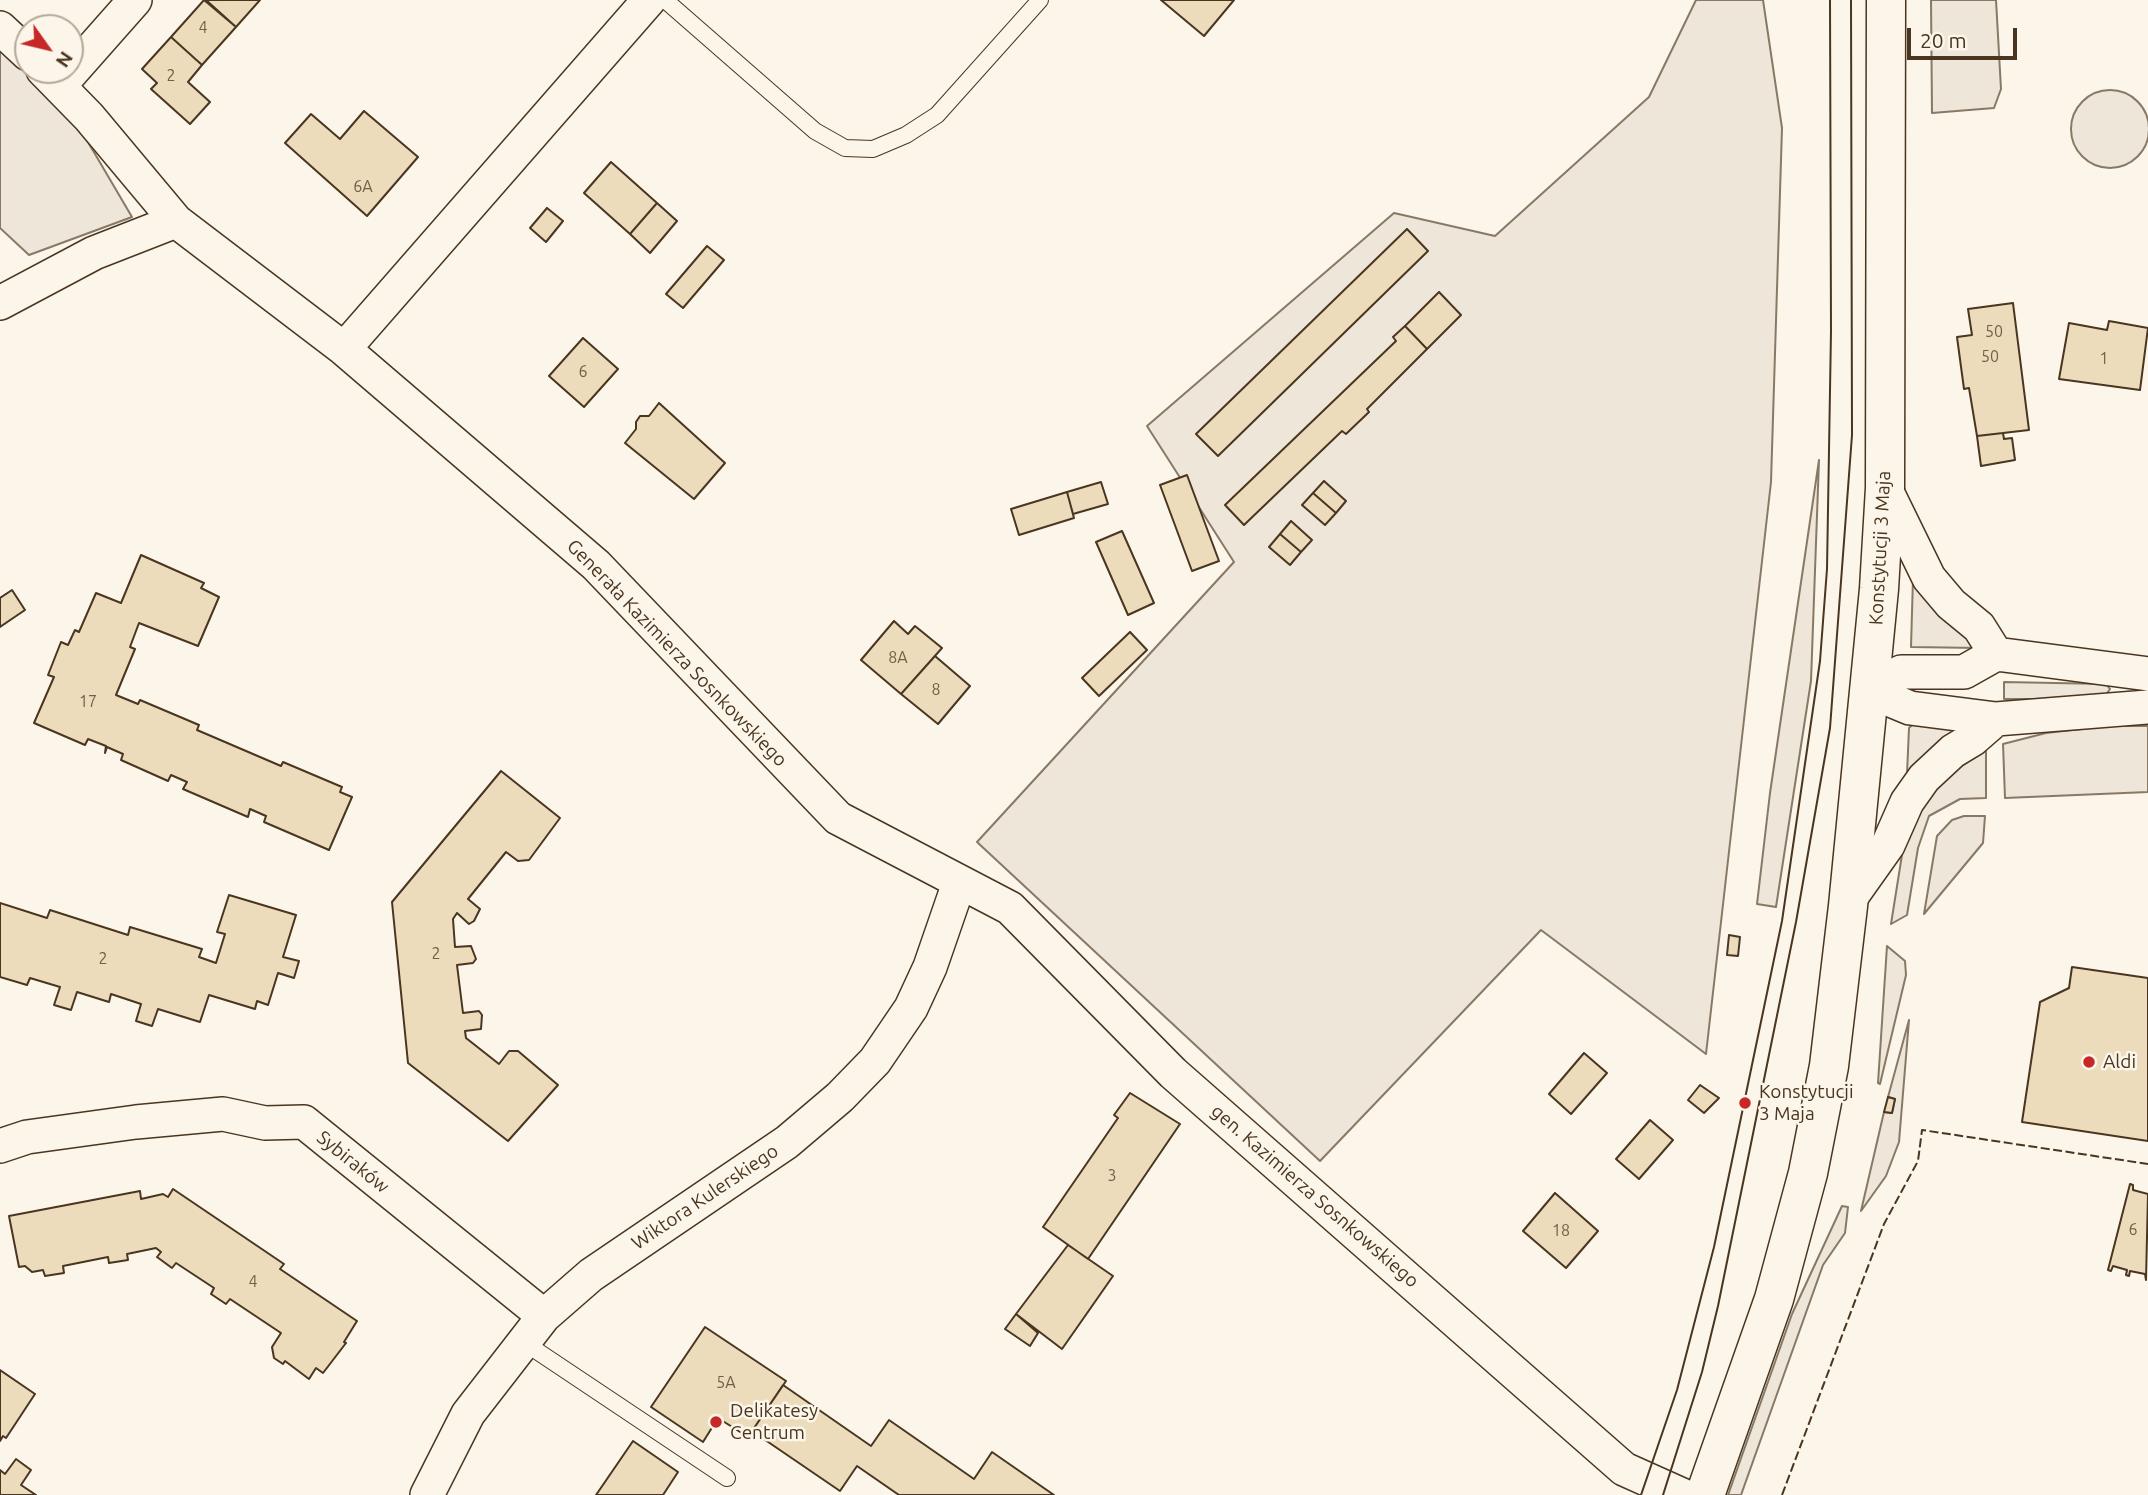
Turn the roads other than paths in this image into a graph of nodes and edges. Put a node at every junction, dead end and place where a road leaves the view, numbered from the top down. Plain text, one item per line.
1 (135, 0) edge
2 (649, 0) edge
3 (665, 0) edge
4 (1040, 0) edge
5 (1886, 0) edge
6 (0, 27) edge
7 (14, 40) edge
8 (84, 47) edge
9 (57, 84) edge
10 (176, 220) junction
11 (0, 303) edge
12 (344, 349) junction
13 (1885, 488) junction
14 (1996, 654) junction
15 (2148, 674) edge
16 (1869, 691) junction
17 (2148, 707) edge
18 (1996, 719) junction
19 (959, 883) junction
20 (1849, 900) junction
21 (0, 1146) edge
22 (544, 1316) junction
23 (522, 1341) junction
24 (727, 1478) dead end
25 (427, 1495) edge
26 (1682, 1495) edge
27 (1705, 1495) edge

1 - 8 street
2 - 12 street
3 - 4 lane
5 - 13 street, Konstytucji 3 Maja
6 - 7 street
9 - 10 street, Generała Kazimierza Sosnkowskiego
10 - 11 street
10 - 12 street, Generała Kazimierza Sosnkowskiego
12 - 19 street, Generała Kazimierza Sosnkowskiego
13 - 14 street
13 - 16 street, Konstytucji 3 Maja
14 - 15 street
14 - 16 street
16 - 18 street
16 - 20 street, Konstytucji 3 Maja
17 - 18 street
18 - 20 street
19 - 22 street, Wiktora Kulerskiego
19 - 26 street, gen. Kazimierza Sosnkowskiego
20 - 27 street, Konstytucji 3 Maja
21 - 22 street, Sybiraków
22 - 23 street, Wiktora Kulerskiego
23 - 24 lane
23 - 25 street, Wiktora Kulerskiego

